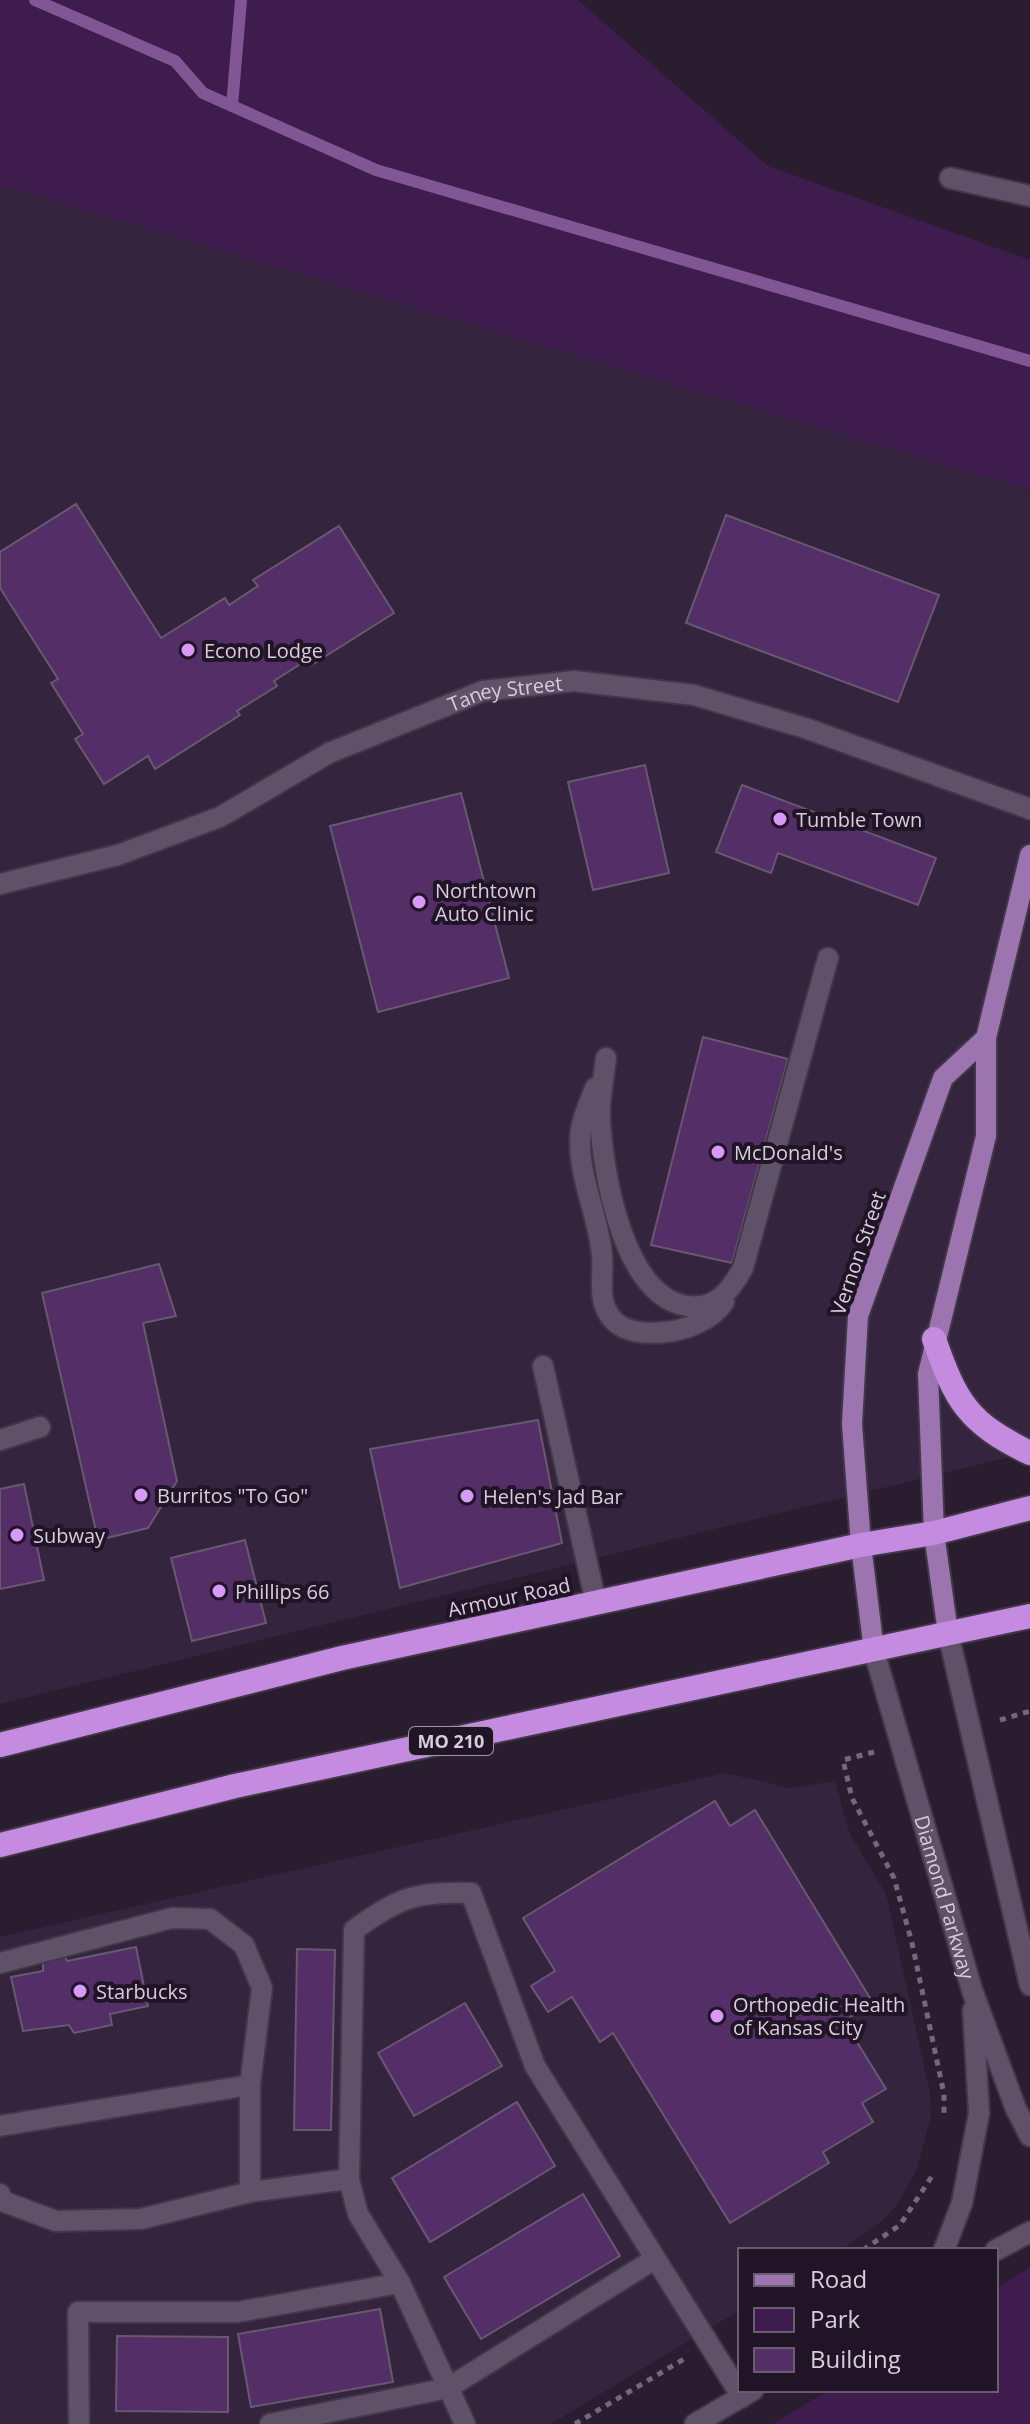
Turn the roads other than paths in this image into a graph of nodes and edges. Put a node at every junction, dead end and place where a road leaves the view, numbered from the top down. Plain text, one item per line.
1 (950, 178) dead end
2 (1030, 196) edge
3 (1030, 809) edge
4 (1030, 855) edge
5 (0, 884) edge
6 (828, 958) dead end
7 (986, 1038) junction
8 (731, 1290) junction
9 (934, 1339) junction
10 (543, 1366) dead end
11 (40, 1427) dead end
12 (0, 1440) edge
13 (1030, 1453) edge
14 (1030, 1508) edge
15 (934, 1533) junction
16 (861, 1545) junction
17 (596, 1603) junction
18 (1030, 1616) edge
19 (948, 1633) junction
20 (874, 1651) junction
21 (0, 1745) edge
22 (0, 1845) edge
23 (0, 1963) edge
24 (1030, 1985) edge
25 (972, 1990) junction
26 (250, 2085) junction
27 (0, 2126) edge
28 (1030, 2136) edge
29 (349, 2179) junction
30 (250, 2192) junction
31 (0, 2194) edge
32 (1030, 2232) edge
33 (945, 2248) edge
34 (998, 2249) edge
35 (653, 2260) junction
36 (400, 2283) junction
37 (738, 2382) edge
38 (448, 2388) junction
39 (747, 2393) edge
40 (79, 2424) edge
41 (270, 2424) edge
42 (465, 2424) edge
43 (695, 2424) edge

1 - 2 street
3 - 5 street, Taney Street
4 - 7 main road
6 - 8 street
7 - 9 main road
7 - 16 main road, Vernon Street
8 - 8 street
9 - 13 highway
9 - 15 main road
10 - 17 street
11 - 12 street
14 - 15 highway, Armour Road
15 - 16 highway, Armour Road
15 - 19 main road
16 - 17 highway, Armour Road
16 - 20 main road, Vernon Street
17 - 21 highway, Armour Road
18 - 19 highway, MO 210
19 - 20 highway, MO 210
19 - 24 street
20 - 22 highway, MO 210
20 - 25 street, Diamond Parkway
23 - 26 street
25 - 28 street, Diamond Parkway
25 - 33 street
26 - 27 street
26 - 30 street
29 - 30 street
29 - 35 street
29 - 36 street
30 - 31 street
32 - 34 street
35 - 37 street
35 - 38 street
36 - 38 street
36 - 40 street
38 - 41 street
38 - 42 street
39 - 43 street

